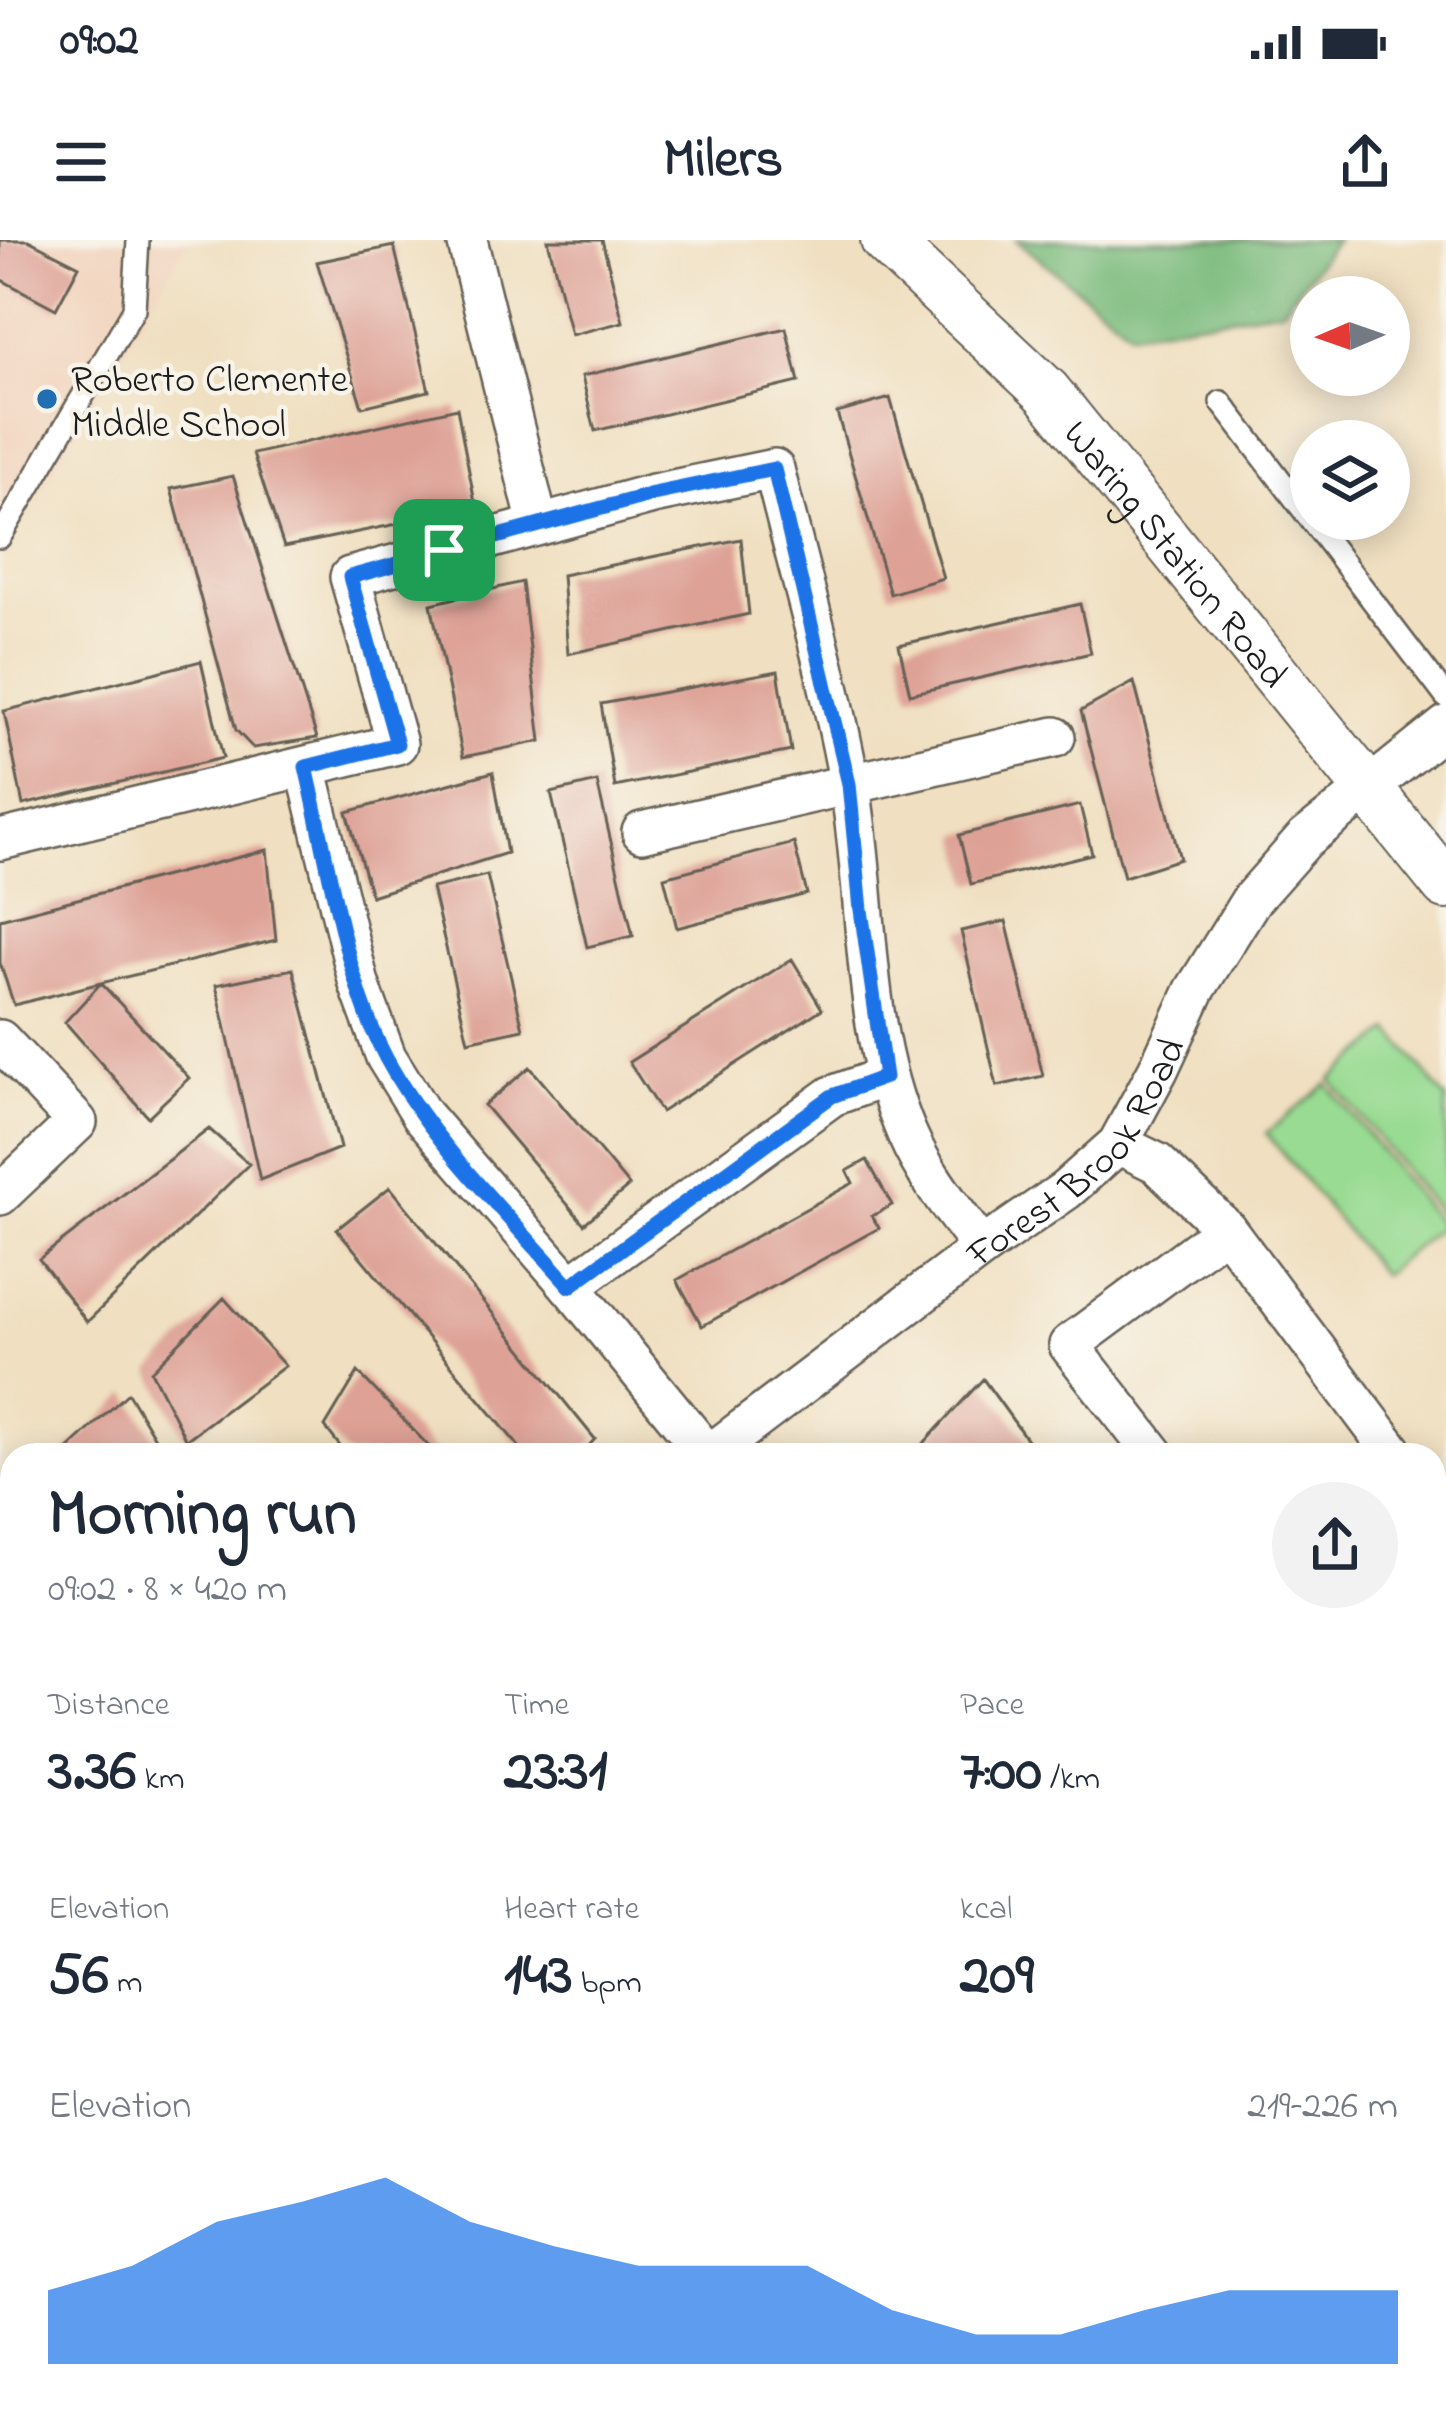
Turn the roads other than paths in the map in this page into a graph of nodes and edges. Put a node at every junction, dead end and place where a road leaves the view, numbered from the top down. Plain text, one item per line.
1 (139, 240) edge
2 (467, 240) edge
3 (885, 240) edge
4 (1221, 402) dead end
5 (538, 524) junction
6 (0, 537) edge
7 (1446, 697) edge
8 (1446, 726) edge
9 (1055, 736) dead end
10 (306, 767) junction
11 (849, 784) junction
12 (1368, 785) junction
13 (642, 832) dead end
14 (0, 840) edge
15 (1446, 884) edge
16 (4, 1052) edge
17 (885, 1077) junction
18 (1118, 1144) junction
19 (0, 1195) edge
20 (1226, 1229) junction
21 (982, 1248) junction
22 (570, 1286) junction
23 (698, 1443) edge
24 (724, 1443) edge
25 (1146, 1443) edge
26 (1386, 1443) edge

1 - 6 lane
2 - 5 street
3 - 12 street, Waring Station Road
4 - 7 lane
5 - 10 street
5 - 11 street
8 - 12 street, Forest Brook Road
9 - 11 street
10 - 14 street
10 - 22 street
11 - 13 street
11 - 17 street
12 - 15 street, Waring Station Road
12 - 18 street, Forest Brook Road
16 - 19 street
17 - 21 street
17 - 22 street
18 - 20 street
18 - 21 street, Forest Brook Road
20 - 25 street
20 - 26 street
21 - 24 street, Forest Brook Road
22 - 23 street

